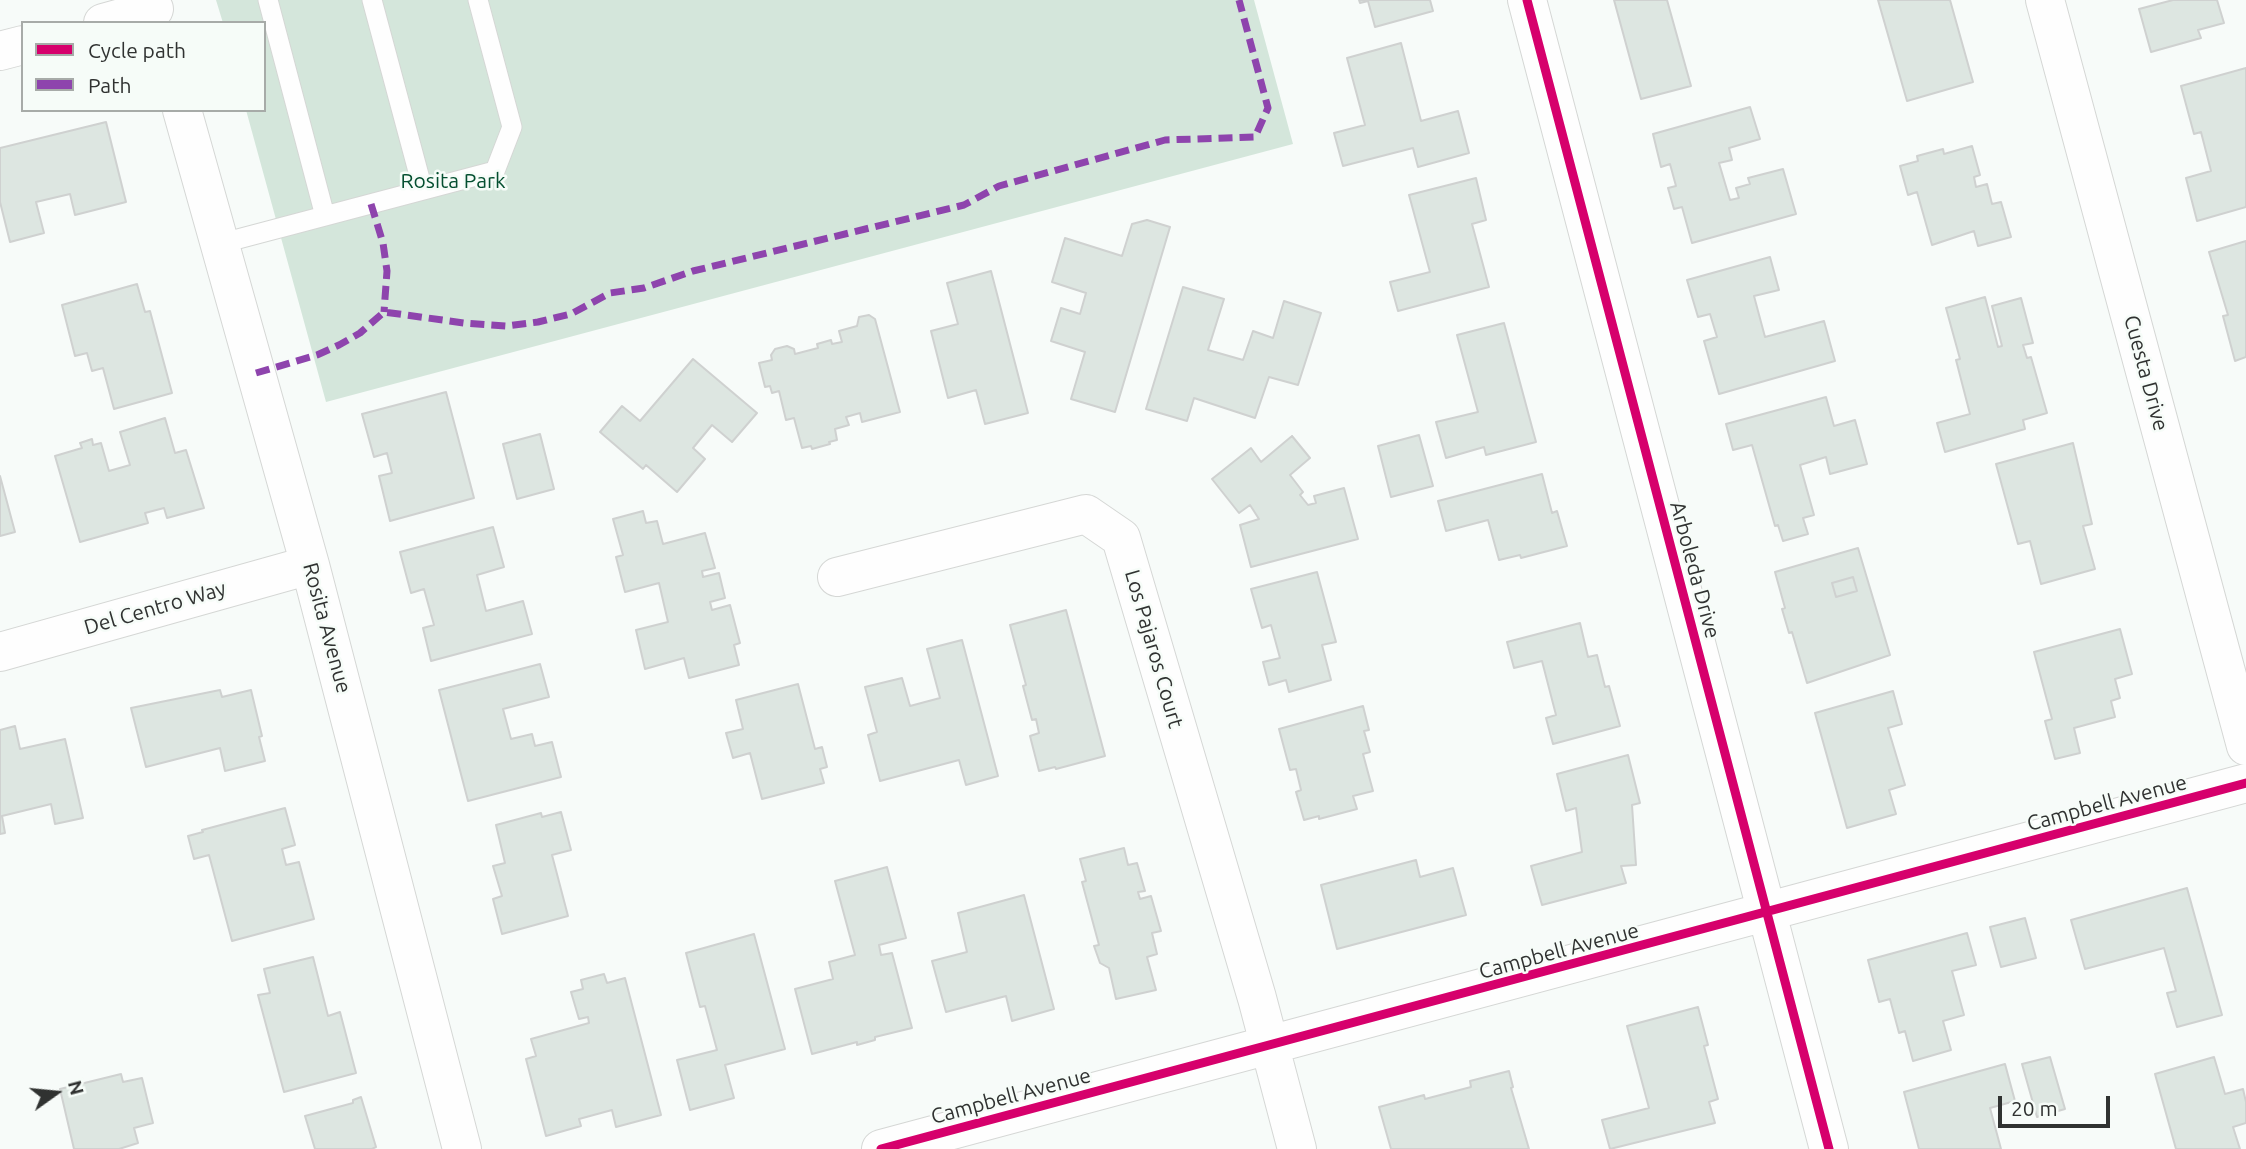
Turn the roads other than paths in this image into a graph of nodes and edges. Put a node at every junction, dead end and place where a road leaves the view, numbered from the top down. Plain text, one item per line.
1 (268, 0) edge
2 (372, 0) edge
3 (478, 0) edge
4 (1527, 0) edge
5 (2045, 0) edge
6 (154, 10) edge
7 (111, 21) edge
8 (21, 46) edge
9 (0, 51) edge
10 (183, 112) edge
11 (423, 190) junction
12 (325, 216) junction
13 (219, 244) junction
14 (310, 565) junction
15 (837, 577) dead end
16 (0, 652) edge
17 (2246, 746) edge
18 (2246, 783) edge
19 (1767, 913) junction
20 (1271, 1046) junction
21 (462, 1149) edge
22 (881, 1149) edge
23 (1297, 1149) edge
24 (1829, 1149) edge

1 - 12 lane
2 - 11 lane
3 - 11 lane
4 - 19 street, Arboleda Drive
5 - 17 street, Cuesta Drive
6 - 7 street
8 - 9 street
10 - 13 street, Rosita Avenue
11 - 12 lane
12 - 13 lane
13 - 14 street, Rosita Avenue
14 - 16 street, Del Centro Way
14 - 21 street, Rosita Avenue
15 - 20 street, Los Pajaros Court
18 - 19 street, Campbell Avenue
19 - 20 street, Campbell Avenue
19 - 24 street, Arboleda Drive
20 - 22 street, Campbell Avenue
20 - 23 street, Los Pajaros Court

